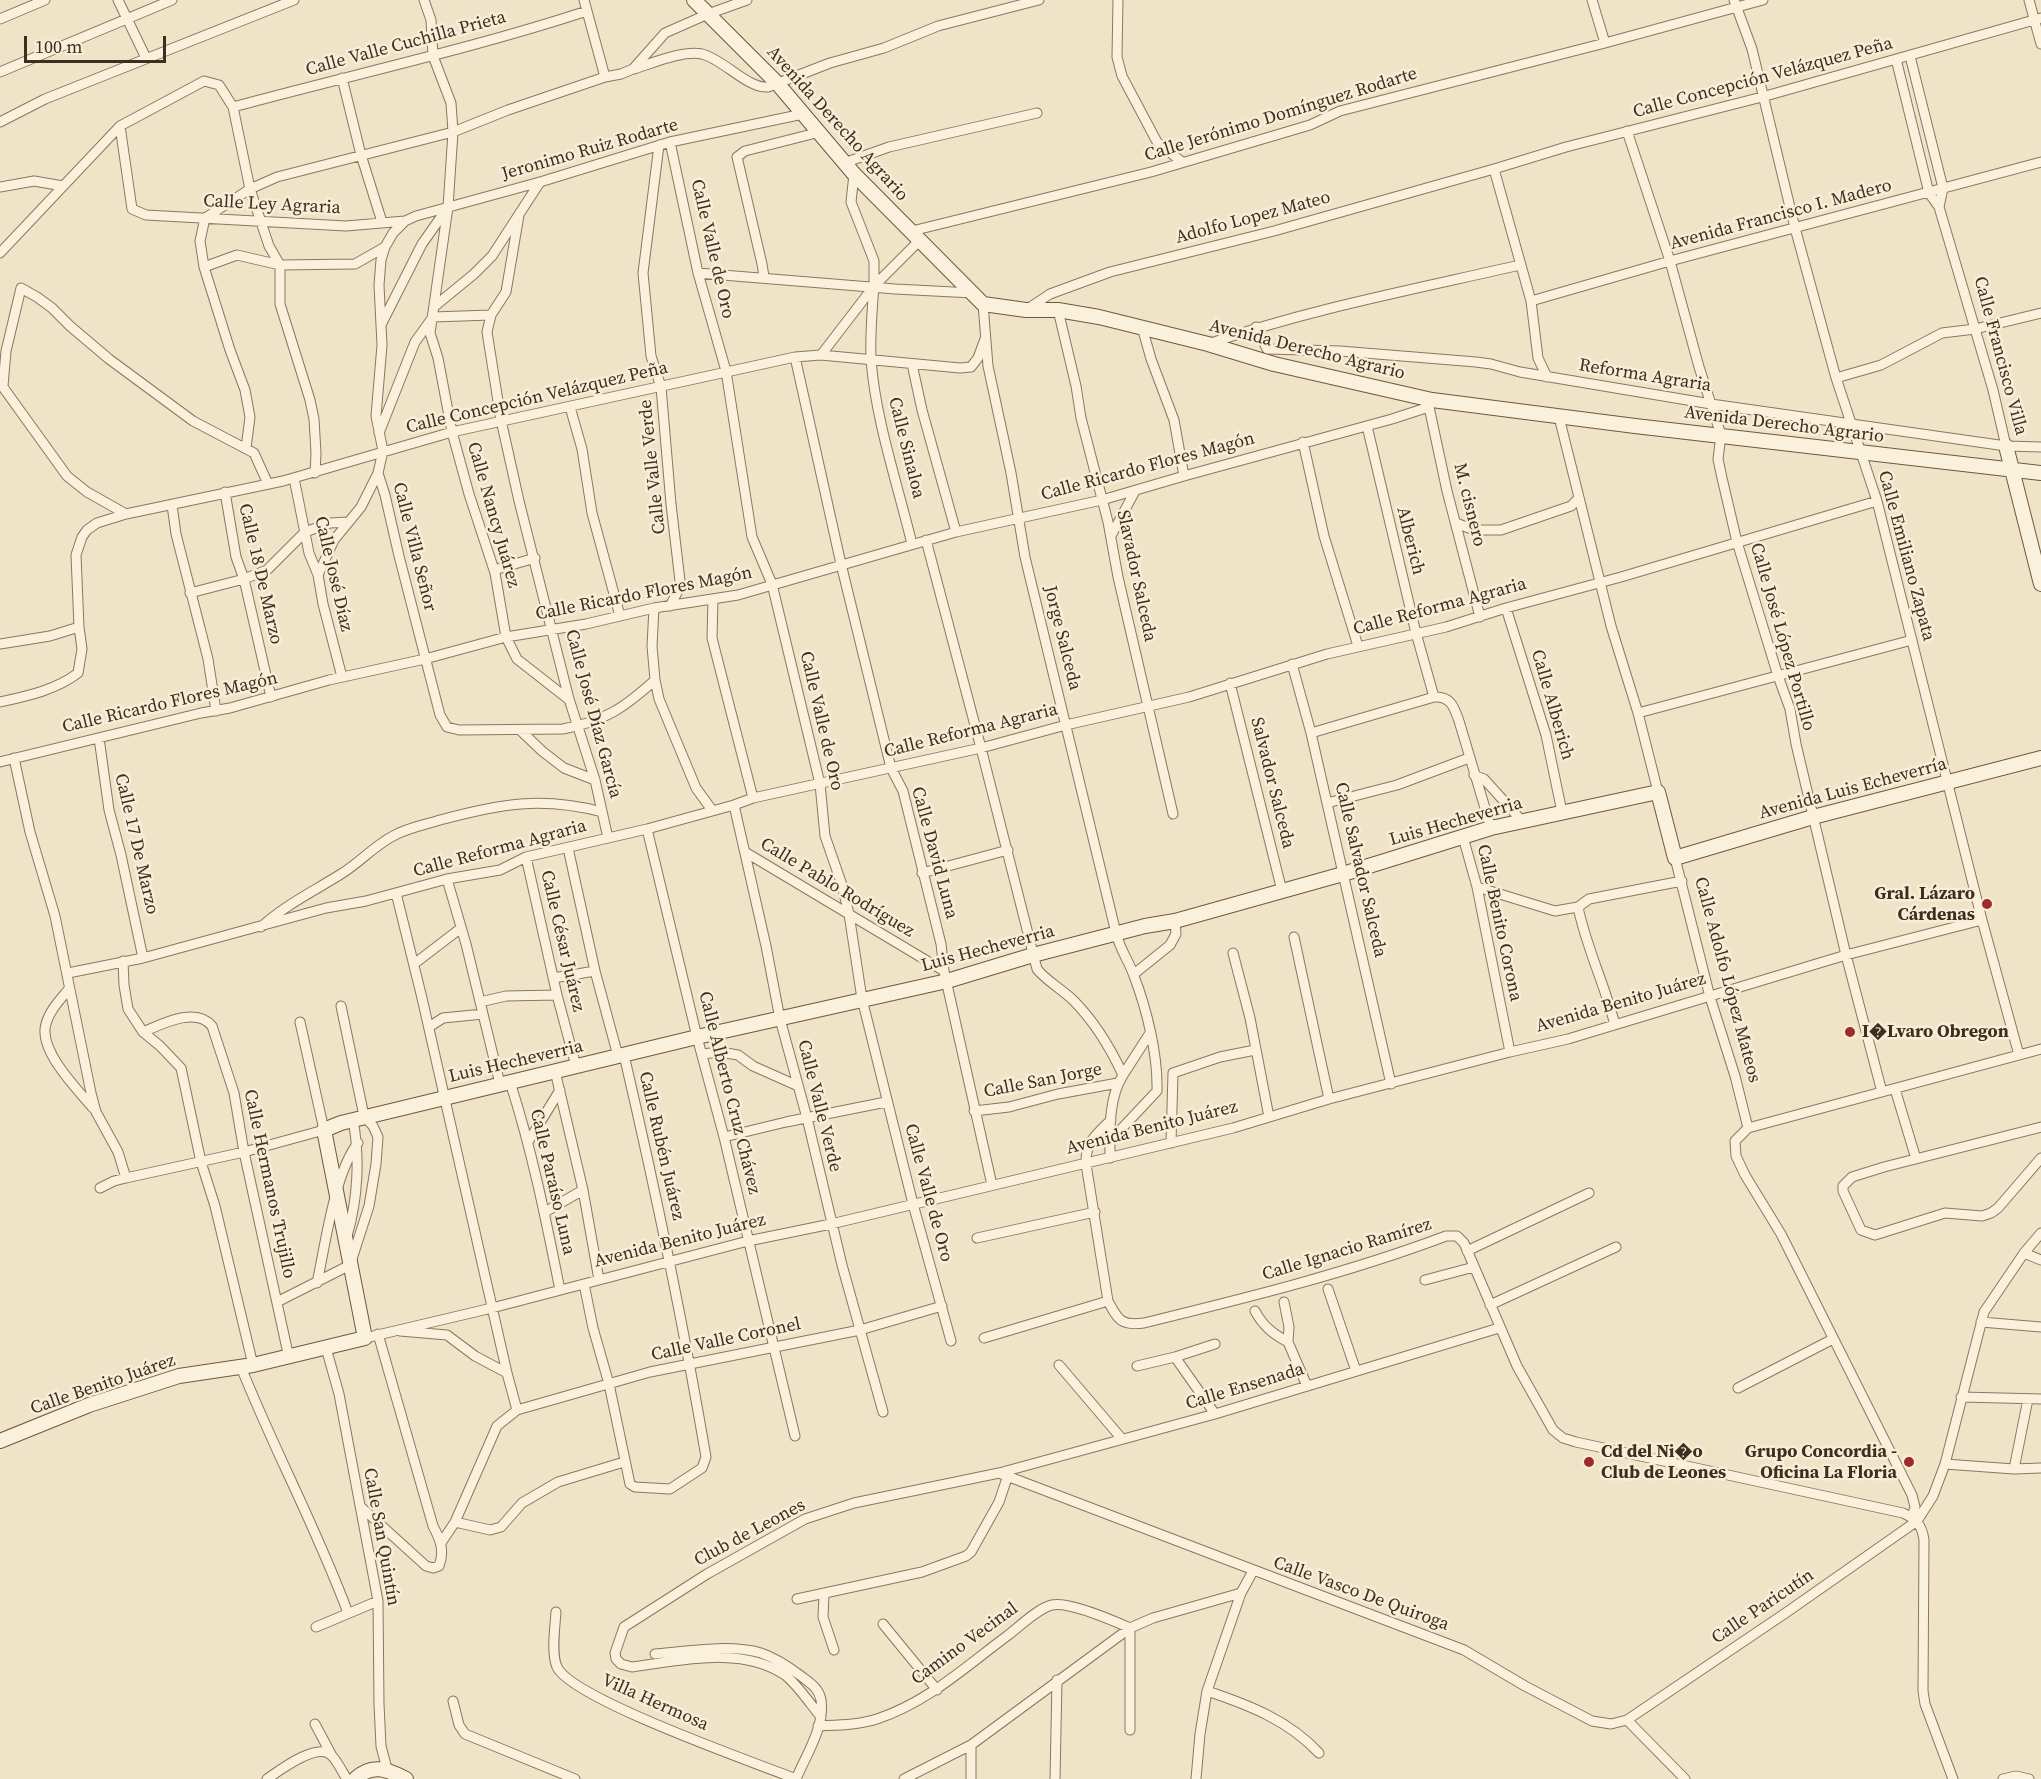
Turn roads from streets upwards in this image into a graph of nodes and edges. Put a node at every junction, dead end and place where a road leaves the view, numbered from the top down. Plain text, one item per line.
1 (45, 0) edge
2 (118, 0) edge
3 (172, 0) edge
4 (294, 0) edge
5 (424, 0) edge
6 (584, 0) edge
7 (694, 0) edge
8 (747, 0) edge
9 (1039, 0) edge
10 (1118, 0) edge
11 (1592, 0) edge
12 (1763, 0) edge
13 (2029, 0) edge
14 (1735, 4) edge
15 (587, 11) junction
16 (708, 14) junction
17 (2038, 18) edge
18 (0, 19) edge
19 (126, 19) junction
20 (1605, 44) junction
21 (2041, 44) edge
22 (433, 56) junction
23 (1910, 56) junction
24 (146, 58) junction
25 (1896, 59) junction
26 (633, 69) junction
27 (0, 72) edge
28 (605, 77) junction
29 (342, 78) junction
30 (777, 83) junction
31 (1762, 97) junction
32 (233, 107) junction
33 (1037, 113) dead end
34 (803, 114) junction
35 (0, 122) edge
36 (120, 126) junction
37 (1627, 130) junction
38 (453, 132) junction
39 (820, 132) junction
40 (670, 142) junction
41 (659, 146) junction
42 (361, 155) junction
43 (1182, 162) junction
44 (2041, 162) edge
45 (849, 168) junction
46 (1494, 169) junction
47 (540, 182) junction
48 (63, 186) junction
49 (0, 187) edge
50 (1943, 188) junction
51 (250, 189) junction
52 (1929, 193) junction
53 (448, 207) junction
54 (1939, 207) junction
55 (519, 215) junction
56 (205, 218) junction
57 (261, 220) junction
58 (405, 221) junction
59 (382, 222) junction
60 (1795, 228) junction
61 (393, 233) joint
62 (916, 235) junction
63 (385, 247) junction
64 (0, 253) edge
65 (1670, 261) junction
66 (280, 265) junction
67 (1520, 265) junction
68 (204, 267) junction
69 (698, 273) junction
70 (764, 277) junction
71 (874, 286) junction
72 (973, 292) junction
73 (1531, 301) junction
74 (983, 304) junction
75 (435, 306) junction
76 (1026, 310) junction
77 (1058, 310) junction
78 (2041, 314) edge
79 (491, 315) junction
80 (433, 317) junction
81 (381, 324) junction
82 (1142, 327) junction
83 (1256, 327) junction
84 (1975, 329) junction
85 (984, 339) junction
86 (1208, 344) junction
87 (1267, 349) junction
88 (821, 355) junction
89 (795, 357) junction
90 (871, 359) junction
91 (912, 364) junction
92 (1274, 364) junction
93 (726, 371) junction
94 (1547, 377) junction
95 (1836, 378) junction
96 (1, 385) edge
97 (661, 387) junction
98 (1431, 404) junction
99 (1712, 404) junction
100 (570, 407) junction
101 (1559, 417) junction
102 (501, 420) junction
103 (1851, 423) junction
104 (1367, 426) junction
105 (452, 432) junction
106 (379, 433) junction
107 (1721, 435) junction
108 (1303, 442) junction
109 (2006, 446) junction
110 (2041, 447) edge
111 (246, 448) junction
112 (383, 451) junction
113 (1860, 452) junction
114 (2012, 471) junction
115 (315, 473) junction
116 (378, 473) junction
117 (2041, 473) edge
118 (1184, 476) junction
119 (294, 478) junction
120 (268, 484) junction
121 (1135, 490) junction
122 (225, 492) junction
123 (1578, 499) junction
124 (1102, 500) junction
125 (1877, 501) junction
126 (172, 505) junction
127 (126, 514) junction
128 (1019, 518) junction
129 (348, 522) junction
130 (1456, 523) junction
131 (305, 532) junction
132 (956, 532) junction
133 (1110, 536) junction
134 (926, 540) junction
135 (1737, 542) junction
136 (912, 544) junction
137 (535, 558) junction
138 (841, 564) junction
139 (494, 570) junction
140 (318, 575) junction
141 (244, 579) junction
142 (1600, 582) junction
143 (772, 584) junction
144 (2041, 584) edge
145 (190, 593) junction
146 (713, 599) junction
147 (670, 606) junction
148 (654, 608) junction
149 (1506, 608) junction
150 (620, 616) junction
151 (1480, 616) junction
152 (79, 627) junction
153 (552, 629) junction
154 (1416, 633) junction
155 (506, 637) junction
156 (1912, 640) junction
157 (0, 644) edge
158 (1358, 646) junction
159 (425, 659) junction
160 (1292, 664) junction
161 (1778, 676) junction
162 (342, 677) junction
163 (655, 680) junction
164 (1230, 683) junction
165 (271, 697) junction
166 (1434, 697) junction
167 (569, 699) junction
168 (0, 702) edge
169 (1149, 707) junction
170 (216, 711) junction
171 (1638, 713) junction
172 (1066, 725) junction
173 (578, 726) junction
174 (520, 730) junction
175 (1311, 733) junction
176 (99, 738) junction
177 (981, 748) junction
178 (14, 758) junction
179 (1469, 758) junction
180 (2041, 758) edge
181 (0, 762) edge
182 (891, 768) junction
183 (1474, 775) junction
184 (595, 780) junction
185 (1947, 782) junction
186 (820, 784) junction
187 (1658, 792) junction
188 (753, 798) junction
189 (1327, 802) junction
190 (734, 805) junction
191 (712, 810) junction
192 (602, 812) junction
193 (1562, 812) junction
194 (1173, 814) dead end
195 (1813, 817) junction
196 (1522, 821) junction
197 (1491, 828) junction
198 (647, 829) junction
199 (1463, 837) junction
200 (608, 838) junction
201 (568, 848) junction
202 (1008, 850) junction
203 (745, 852) junction
204 (526, 857) junction
205 (1675, 858) junction
206 (922, 873) junction
207 (1343, 874) junction
208 (447, 879) junction
209 (1682, 881) junction
210 (1477, 887) junction
211 (1282, 891) junction
212 (396, 893) junction
213 (1578, 907) junction
214 (849, 914) junction
215 (1982, 920) junction
216 (1175, 921) junction
217 (260, 928) junction
218 (461, 928) junction
219 (1116, 933) junction
220 (1294, 937) dead end
221 (1233, 953) dead end
222 (1033, 955) junction
223 (1846, 955) junction
224 (143, 957) junction
225 (123, 961) junction
226 (414, 964) junction
227 (595, 971) junction
228 (68, 973) junction
229 (1134, 974) junction
230 (945, 976) junction
231 (553, 978) junction
232 (69, 989) junction
233 (557, 995) junction
234 (1710, 997) junction
235 (862, 999) junction
236 (480, 1002) junction
237 (341, 1006) dead end
238 (483, 1014) junction
239 (780, 1019) junction
240 (300, 1022) dead end
241 (1615, 1025) junction
242 (429, 1027) junction
243 (143, 1032) junction
244 (1150, 1033) junction
245 (697, 1037) junction
246 (2041, 1049) edge
247 (1255, 1050) junction
248 (1510, 1052) junction
249 (702, 1054) junction
250 (2019, 1054) junction
251 (621, 1056) junction
252 (576, 1066) junction
253 (555, 1071) junction
254 (1173, 1073) junction
255 (1120, 1079) junction
256 (505, 1083) junction
257 (1391, 1084) junction
258 (798, 1086) junction
259 (1895, 1089) junction
260 (560, 1090) junction
261 (1157, 1090) junction
262 (1882, 1092) junction
263 (444, 1097) junction
264 (1329, 1099) junction
265 (886, 1101) junction
266 (974, 1111) junction
267 (96, 1112) junction
268 (1269, 1117) junction
269 (359, 1118) junction
270 (807, 1118) junction
271 (1111, 1120) junction
272 (2041, 1127) edge
273 (1748, 1128) junction
274 (324, 1130) junction
275 (724, 1137) junction
276 (1110, 1141) junction
277 (528, 1142) junction
278 (358, 1143) junction
279 (1171, 1143) junction
280 (244, 1152) junction
281 (1110, 1158) junction
282 (2041, 1158) edge
283 (1916, 1159) junction
284 (201, 1162) junction
285 (1086, 1164) junction
286 (126, 1178) junction
287 (992, 1185) junction
288 (100, 1188) dead end
289 (582, 1190) junction
290 (1588, 1193) dead end
291 (336, 1194) junction
292 (913, 1204) junction
293 (545, 1212) junction
294 (1095, 1212) junction
295 (831, 1224) junction
296 (2041, 1233) edge
297 (977, 1238) dead end
298 (345, 1241) junction
299 (748, 1241) junction
300 (1616, 1247) dead end
301 (1467, 1251) junction
302 (2024, 1253) junction
303 (2041, 1260) edge
304 (670, 1262) junction
305 (350, 1265) junction
306 (1474, 1267) junction
307 (599, 1280) junction
308 (1425, 1280) dead end
309 (317, 1283) junction
310 (584, 1284) junction
311 (1328, 1289) dead end
312 (560, 1290) junction
313 (1108, 1301) junction
314 (277, 1302) junction
315 (1284, 1302) dead end
316 (1490, 1305) junction
317 (942, 1306) junction
318 (492, 1308) junction
319 (1255, 1311) dead end
320 (1981, 1322) junction
321 (2041, 1327) edge
322 (1499, 1328) junction
323 (860, 1330) junction
324 (390, 1331) junction
325 (371, 1336) junction
326 (984, 1338) dead end
327 (1833, 1339) junction
328 (951, 1341) dead end
329 (1288, 1342) junction
330 (1215, 1344) dead end
331 (774, 1346) junction
332 (326, 1348) junction
333 (1175, 1357) junction
334 (289, 1358) junction
335 (691, 1365) junction
336 (1059, 1365) dead end
337 (1137, 1365) dead end
338 (247, 1366) junction
339 (1356, 1371) junction
340 (507, 1373) junction
341 (609, 1384) junction
342 (1307, 1386) junction
343 (1738, 1388) dead end
344 (1961, 1397) junction
345 (2028, 1399) junction
346 (2041, 1399) edge
347 (517, 1410) junction
348 (883, 1412) dead end
349 (1215, 1414) junction
350 (795, 1436) dead end
351 (1122, 1439) junction
352 (0, 1441) edge
353 (624, 1462) junction
354 (1945, 1464) junction
355 (2041, 1468) edge
356 (2014, 1469) junction
357 (1003, 1475) junction
358 (361, 1507) junction
359 (1915, 1519) junction
360 (455, 1522) junction
361 (441, 1543) junction
362 (1252, 1571) junction
363 (1241, 1593) junction
364 (824, 1594) junction
365 (797, 1599) dead end
366 (378, 1601) junction
367 (556, 1612) dead end
368 (348, 1613) junction
369 (883, 1624) dead end
370 (316, 1627) dead end
371 (1130, 1628) junction
372 (834, 1650) dead end
373 (655, 1654) dead end
374 (1057, 1680) junction
375 (937, 1690) junction
376 (1208, 1691) junction
377 (453, 1701) dead end
378 (1628, 1720) junction
379 (820, 1722) junction
380 (315, 1724) dead end
381 (1130, 1730) dead end
382 (971, 1745) junction
383 (1319, 1753) dead end
384 (331, 1755) junction
385 (387, 1769) junction
386 (267, 1779) edge
387 (347, 1779) edge
388 (355, 1779) edge
389 (406, 1779) edge
390 (575, 1779) edge
391 (796, 1779) edge
392 (904, 1779) edge
393 (971, 1779) edge
394 (1055, 1779) edge
395 (1196, 1779) edge
396 (1685, 1779) edge
397 (1953, 1779) edge
398 (2003, 1779) edge
399 (2029, 1779) edge

1 - 18 street
2 - 19 street
3 - 19 street
4 - 24 street
5 - 22 street
6 - 15 street
7 - 16 street, Avenida Derecho Agrario
8 - 16 street
9 - 30 street
10 - 43 street
11 - 20 street
12 - 14 street, Calle Jerónimo Domínguez Rodarte
13 - 17 street
14 - 20 street, Calle Jerónimo Domínguez Rodarte
14 - 31 street, Calle Emiliano Zapata
15 - 22 street, Calle Valle Cuchilla Prieta
15 - 28 street
16 - 26 street
16 - 30 street, Avenida Derecho Agrario
17 - 21 street
17 - 23 street, Calle Concepción Velázquez Peña
19 - 24 street
19 - 27 street
20 - 43 street, Calle Jerónimo Domínguez Rodarte
22 - 29 street, Calle Valle Cuchilla Prieta
22 - 38 street
23 - 25 street, Calle Concepción Velázquez Peña
23 - 50 street, Calle Francisco Villa
24 - 35 street
25 - 31 street, Calle Concepción Velázquez Peña
25 - 52 street, Calle Francisco Villa
26 - 28 street
26 - 30 street
28 - 38 street
29 - 32 street, Calle Valle Cuchilla Prieta
29 - 42 street
30 - 34 street, Avenida Derecho Agrario
31 - 37 street, Calle Concepción Velázquez Peña
31 - 60 street, Calle Emiliano Zapata
32 - 36 street
32 - 51 street
33 - 45 street
34 - 39 street, Avenida Derecho Agrario
34 - 40 street, Jeronimo Ruiz Rodarte
36 - 48 street
36 - 56 street, Calle Ley Agraria
37 - 46 street, Calle Concepción Velázquez Peña
37 - 65 street
38 - 42 street
38 - 53 street
39 - 45 street, Avenida Derecho Agrario
39 - 70 street
40 - 41 street, Jeronimo Ruiz Rodarte
40 - 69 street, Calle Valle de Oro
41 - 47 street, Jeronimo Ruiz Rodarte
41 - 97 street, Calle Valle Verde
42 - 51 street
42 - 59 street
43 - 62 street, Calle Jerónimo Domínguez Rodarte
44 - 50 street, Avenida Francisco I. Madero
45 - 62 street, Avenida Derecho Agrario
45 - 71 street, Calle Sinaloa
46 - 67 street
46 - 76 street, Adolfo Lopez Mateo
47 - 53 street, Jeronimo Ruiz Rodarte
47 - 55 street
48 - 49 street
48 - 64 street
50 - 52 street, Avenida Francisco I. Madero
50 - 54 street, Calle Francisco Villa
51 - 56 street
51 - 57 street
52 - 54 street, Calle Francisco Villa
52 - 60 street, Avenida Francisco I. Madero
53 - 58 street, Jeronimo Ruiz Rodarte
53 - 75 street, Calle Nancy Juárez
53 - 81 street, Calle Villa Señor
54 - 84 street, Calle Francisco Villa
55 - 75 street
55 - 79 street, Calle José Díaz García
56 - 57 street, Calle Ley Agraria
56 - 68 street
57 - 59 street, Calle Ley Agraria
57 - 66 street
58 - 59 street, Calle Ley Agraria
58 - 61 street, Jeronimo Ruiz Rodarte
60 - 65 street, Avenida Francisco I. Madero
60 - 95 street, Calle Emiliano Zapata
61 - 63 street, Calle Villa Señor
62 - 71 street
62 - 72 street, Avenida Derecho Agrario
63 - 66 street
63 - 81 street, Calle Villa Señor
65 - 73 street, Avenida Francisco I. Madero
65 - 99 street
66 - 68 street
66 - 115 street
67 - 73 street
67 - 83 street
68 - 111 street
69 - 70 street
69 - 93 street, Calle Valle de Oro
70 - 71 street
71 - 72 street
71 - 88 street
71 - 90 street, Calle Sinaloa
72 - 74 street, Avenida Derecho Agrario
73 - 94 street
74 - 76 street, Avenida Derecho Agrario
74 - 85 street, Jorge Salceda
75 - 80 street, Calle Nancy Juárez
76 - 77 street, Avenida Derecho Agrario
77 - 82 street, Avenida Derecho Agrario
77 - 124 street, Slavador Salceda
78 - 84 street
79 - 80 street
79 - 102 street, Calle José Díaz García
80 - 105 street, Calle Nancy Juárez
80 - 106 street
81 - 106 street, Calle Villa Señor
82 - 86 street, Avenida Derecho Agrario
82 - 118 street
83 - 86 street
83 - 87 street
84 - 95 street
84 - 109 street, Calle Francisco Villa
85 - 91 street, Calle Concepción Velázquez Peña
85 - 128 street, Jorge Salceda
86 - 92 street, Avenida Derecho Agrario
87 - 92 street
87 - 94 street, Reforma Agraria
88 - 89 street, Calle Concepción Velázquez Peña
88 - 90 street, Calle Concepción Velázquez Peña
89 - 93 street, Calle Concepción Velázquez Peña
89 - 138 street, Calle David Luna
90 - 91 street, Calle Concepción Velázquez Peña
90 - 136 street, Calle Sinaloa
91 - 132 street
92 - 98 street, Avenida Derecho Agrario
93 - 97 street, Calle Concepción Velázquez Peña
93 - 143 street, Calle Valle de Oro
94 - 99 street, Reforma Agraria
95 - 103 street, Calle Emiliano Zapata
96 - 111 street
96 - 127 street
97 - 100 street, Calle Concepción Velázquez Peña
97 - 147 street, Calle Valle Verde
98 - 101 street, Avenida Derecho Agrario
98 - 104 street, Calle Ricardo Flores Magón
98 - 130 street, M. cisnero
99 - 103 street, Reforma Agraria
99 - 107 street, Calle José López Portillo
100 - 102 street, Calle Concepción Velázquez Peña
100 - 150 street
101 - 107 street, Avenida Derecho Agrario
101 - 123 street, Calle Adolfo López Mateos
102 - 105 street, Calle Concepción Velázquez Peña
102 - 137 street, Calle José Díaz García
103 - 109 street, Reforma Agraria
103 - 113 street, Calle Emiliano Zapata
104 - 108 street, Calle Ricardo Flores Magón
104 - 154 street, Alberich
105 - 112 street, Calle Concepción Velázquez Peña
105 - 139 street, Calle Nancy Juárez
106 - 112 street, Calle Villa Señor
107 - 113 street, Avenida Derecho Agrario
107 - 135 street, Calle José López Portillo
108 - 118 street, Calle Ricardo Flores Magón
108 - 158 street
109 - 110 street, Reforma Agraria
109 - 114 street, Calle Francisco Villa
111 - 120 street
112 - 115 street, Calle Concepción Velázquez Peña
112 - 116 street, Calle Villa Señor
113 - 114 street, Avenida Derecho Agrario
113 - 125 street, Calle Emiliano Zapata
114 - 117 street, Avenida Derecho Agrario
114 - 144 street, Calle Francisco Villa
115 - 119 street, Calle Concepción Velázquez Peña
116 - 129 street
116 - 159 street, Calle Villa Señor
118 - 121 street, Calle Ricardo Flores Magón
119 - 120 street, Calle Concepción Velázquez Peña
119 - 131 street, Calle José Díaz
120 - 122 street, Calle Concepción Velázquez Peña
121 - 124 street, Calle Ricardo Flores Magón
121 - 133 street
122 - 126 street, Calle Concepción Velázquez Peña
122 - 141 street, Calle 18 De Marzo
123 - 130 street
123 - 142 street, Calle Adolfo López Mateos
124 - 128 street, Calle Ricardo Flores Magón
124 - 133 street, Slavador Salceda
125 - 135 street, Calle Reforma Agraria
125 - 156 street, Calle Emiliano Zapata
126 - 127 street, Calle Concepción Velázquez Peña
126 - 145 street
127 - 152 street, Calle Concepción Velázquez Peña
128 - 132 street, Calle Ricardo Flores Magón
128 - 172 street, Jorge Salceda
129 - 131 street
129 - 140 street
130 - 151 street, M. cisnero
131 - 140 street, Calle José Díaz
131 - 141 street
132 - 134 street, Calle Ricardo Flores Magón
133 - 169 street, Slavador Salceda
134 - 136 street, Calle Ricardo Flores Magón
134 - 177 street
135 - 142 street, Calle Reforma Agraria
135 - 161 street, Calle José López Portillo
136 - 138 street, Calle Ricardo Flores Magón
137 - 139 street
137 - 153 street, Calle José Díaz García
138 - 143 street, Calle Ricardo Flores Magón
138 - 182 street, Calle David Luna
139 - 155 street, Calle Nancy Juárez
140 - 162 street, Calle José Díaz
141 - 145 street
141 - 165 street, Calle 18 De Marzo
142 - 149 street, Calle Reforma Agraria
142 - 171 street, Calle Adolfo López Mateos
143 - 146 street, Calle Ricardo Flores Magón
143 - 186 street, Calle Valle de Oro
145 - 170 street
146 - 147 street, Calle Ricardo Flores Magón
146 - 188 street
147 - 148 street, Calle Ricardo Flores Magón
148 - 150 street, Calle Ricardo Flores Magón
148 - 163 street
149 - 151 street, Calle Reforma Agraria
149 - 193 street, Calle Alberich
150 - 153 street, Calle Ricardo Flores Magón
151 - 154 street, Calle Reforma Agraria
152 - 157 street
152 - 168 street
153 - 155 street, Calle Ricardo Flores Magón
153 - 167 street, Calle José Díaz García
154 - 158 street, Calle Reforma Agraria
154 - 166 street, Alberich
155 - 159 street, Calle Ricardo Flores Magón
155 - 167 street, Calle Nancy Juárez
156 - 161 street
156 - 185 street, Calle Emiliano Zapata
158 - 160 street, Calle Reforma Agraria
159 - 162 street, Calle Ricardo Flores Magón
159 - 174 street, Calle Villa Señor
160 - 164 street, Calle Reforma Agraria
160 - 175 street, Calle Salvador Salceda
161 - 171 street
161 - 195 street, Calle José López Portillo
162 - 165 street, Calle Ricardo Flores Magón
163 - 173 street
163 - 191 street
164 - 169 street, Calle Reforma Agraria
164 - 211 street, Salvador Salceda
165 - 170 street, Calle Ricardo Flores Magón
166 - 175 street
166 - 179 street, Calle Benito Corona
167 - 173 street, Calle José Díaz García
169 - 172 street, Calle Reforma Agraria
169 - 194 street, Slavador Salceda
170 - 176 street, Calle Ricardo Flores Magón
171 - 187 street, Calle Adolfo López Mateos
172 - 177 street, Calle Reforma Agraria
172 - 219 street, Jorge Salceda
173 - 174 street
173 - 184 street, Calle José Díaz García
174 - 184 street
175 - 189 street, Calle Salvador Salceda
176 - 178 street, Calle Ricardo Flores Magón
176 - 224 street, Calle 17 De Marzo
177 - 182 street, Calle Reforma Agraria
177 - 202 street
178 - 181 street, Calle Ricardo Flores Magón
178 - 228 street
179 - 183 street, Calle Benito Corona
179 - 189 street
180 - 185 street, Avenida Luis Echeverría
182 - 186 street, Calle Reforma Agraria
182 - 206 street, Calle David Luna
183 - 196 street
183 - 197 street, Calle Benito Corona
184 - 192 street, Calle José Díaz García
185 - 195 street, Avenida Luis Echeverría
185 - 215 street, Calle Emiliano Zapata
186 - 188 street, Calle Reforma Agraria
186 - 214 street, Calle Valle de Oro
187 - 193 street, Luis Hecheverria
187 - 205 street, Calle Adolfo López Mateos
188 - 190 street, Calle Reforma Agraria
189 - 207 street, Calle Salvador Salceda
190 - 191 street, Calle Reforma Agraria
190 - 203 street, Calle Valle Verde
191 - 198 street, Calle Reforma Agraria
192 - 200 street, Calle José Díaz García
192 - 217 street
193 - 196 street, Luis Hecheverria
195 - 205 street, Avenida Luis Echeverría
195 - 223 street, Calle José López Portillo
196 - 197 street, Luis Hecheverria
197 - 199 street, Luis Hecheverria
198 - 200 street, Calle Reforma Agraria
198 - 245 street, Calle Alberto Cruz Chávez
199 - 207 street, Luis Hecheverria
199 - 210 street, Calle Benito Corona
200 - 201 street, Calle Reforma Agraria
201 - 204 street, Calle Reforma Agraria
201 - 227 street, Calle Rubén Juárez
202 - 206 street
202 - 222 street
203 - 214 street, Calle Pablo Rodríguez
203 - 239 street, Calle Valle Verde
204 - 208 street, Calle Reforma Agraria
204 - 231 street, Calle César Juárez
205 - 209 street, Calle Adolfo López Mateos
206 - 230 street, Calle David Luna
207 - 211 street, Luis Hecheverria
207 - 257 street, Calle Salvador Salceda
208 - 212 street, Calle Reforma Agraria
208 - 218 street, Calle Paraíso Luna
209 - 213 street
209 - 234 street, Calle Adolfo López Mateos
210 - 213 street
210 - 248 street, Calle Benito Corona
211 - 216 street, Luis Hecheverria
212 - 217 street, Calle Reforma Agraria
212 - 226 street
213 - 241 street
214 - 230 street, Calle Pablo Rodríguez
214 - 235 street, Calle Valle de Oro
215 - 223 street, Avenida Benito Juárez
215 - 250 street, Calle Emiliano Zapata
216 - 219 street, Luis Hecheverria
216 - 229 street
217 - 224 street, Calle Reforma Agraria
218 - 226 street
218 - 236 street, Calle Paraíso Luna
219 - 222 street, Luis Hecheverria
219 - 229 street, Jorge Salceda
220 - 264 street
221 - 247 street
222 - 230 street, Luis Hecheverria
222 - 255 street
223 - 234 street, Avenida Benito Juárez
223 - 262 street, Calle José López Portillo
224 - 225 street, Calle Reforma Agraria
225 - 228 street, Calle Reforma Agraria
225 - 243 street
226 - 242 street
227 - 231 street
227 - 251 street, Calle Rubén Juárez
228 - 232 street
229 - 244 street, Jorge Salceda
230 - 235 street, Luis Hecheverria
230 - 266 street, Calle David Luna
231 - 233 street, Calle César Juárez
232 - 267 street
232 - 267 street
233 - 236 street
233 - 252 street, Calle César Juárez
234 - 241 street, Avenida Benito Juárez
234 - 273 street, Calle Adolfo López Mateos
235 - 239 street, Luis Hecheverria
235 - 265 street, Calle Valle de Oro
236 - 238 street, Calle Paraíso Luna
237 - 269 street
238 - 242 street
238 - 256 street, Calle Paraíso Luna
239 - 245 street, Luis Hecheverria
239 - 258 street, Calle Valle Verde
240 - 274 street
241 - 248 street, Avenida Benito Juárez
242 - 263 street
243 - 280 street, Calle Hermanos Trujillo
243 - 284 street
244 - 255 street
244 - 261 street, Jorge Salceda
245 - 249 street, Calle Alberto Cruz Chávez
245 - 251 street, Luis Hecheverria
246 - 250 street
247 - 254 street
247 - 268 street
248 - 257 street, Avenida Benito Juárez
249 - 258 street
249 - 275 street, Calle Alberto Cruz Chávez
250 - 259 street
251 - 252 street, Luis Hecheverria
251 - 304 street, Calle Rubén Juárez
252 - 253 street, Luis Hecheverria
253 - 256 street, Luis Hecheverria
253 - 260 street
254 - 261 street
254 - 279 street
255 - 266 street, Calle San Jorge
255 - 271 street
256 - 263 street, Luis Hecheverria
256 - 277 street, Calle Paraíso Luna
257 - 264 street, Avenida Benito Juárez
258 - 270 street, Calle Valle Verde
259 - 262 street
259 - 283 street
260 - 277 street
260 - 289 street
261 - 276 street
262 - 273 street
263 - 269 street, Luis Hecheverria
263 - 318 street
264 - 268 street, Avenida Benito Juárez
265 - 270 street
265 - 292 street, Calle Valle de Oro
266 - 287 street, Calle David Luna
267 - 286 street
268 - 279 street, Avenida Benito Juárez
269 - 274 street, Luis Hecheverria
269 - 278 street
269 - 305 street
270 - 275 street
270 - 295 street, Calle Valle Verde
271 - 276 street
271 - 285 street
272 - 283 street
273 - 327 street
274 - 280 street
274 - 291 street
275 - 299 street, Calle Alberto Cruz Chávez
276 - 281 street
277 - 293 street, Calle Paraíso Luna
278 - 291 street
278 - 298 street
279 - 281 street, Avenida Benito Juárez
280 - 284 street
280 - 314 street, Calle Hermanos Trujillo
281 - 285 street, Avenida Benito Juárez
282 - 283 street
284 - 286 street
284 - 338 street
285 - 287 street, Avenida Benito Juárez
285 - 294 street
286 - 288 street
287 - 292 street, Avenida Benito Juárez
289 - 293 street
289 - 307 street
290 - 301 street
291 - 298 street
291 - 309 street
292 - 295 street, Avenida Benito Juárez
292 - 317 street, Calle Valle de Oro
293 - 312 street, Calle Paraíso Luna
294 - 297 street
294 - 313 street
295 - 299 street, Avenida Benito Juárez
295 - 323 street, Calle Valle Verde
296 - 302 street
298 - 305 street
299 - 304 street, Avenida Benito Juárez
299 - 331 street, Calle Alberto Cruz Chávez
300 - 316 street
301 - 306 street
301 - 313 street, Calle Ignacio Ramírez
302 - 303 street
302 - 320 street
304 - 307 street, Avenida Benito Juárez
304 - 335 street, Calle Rubén Juárez
305 - 309 street
305 - 325 street
306 - 308 street
306 - 316 street
307 - 310 street, Avenida Benito Juárez
309 - 314 street
310 - 312 street, Avenida Benito Juárez
310 - 341 street
311 - 339 street
312 - 318 street, Avenida Benito Juárez
313 - 326 street
314 - 334 street, Calle Hermanos Trujillo
315 - 329 street
316 - 322 street
317 - 323 street, Calle Valle Coronel
317 - 328 street, Calle Valle de Oro
318 - 324 street, Avenida Benito Juárez
318 - 340 street
319 - 329 street
320 - 321 street
320 - 344 street
322 - 339 street, Calle Ensenada
322 - 359 street
323 - 331 street, Calle Valle Coronel
323 - 348 street, Calle Valle Verde
324 - 325 street, Avenida Benito Juárez
324 - 340 street
325 - 332 street, Avenida Benito Juárez
325 - 361 street
327 - 343 street
327 - 359 street
329 - 342 street
330 - 333 street
331 - 335 street, Calle Valle Coronel
331 - 350 street, Calle Alberto Cruz Chávez
332 - 334 street, Calle Benito Juárez
332 - 358 street, Calle San Quintín
333 - 337 street
333 - 349 street
334 - 338 street, Calle Benito Juárez
335 - 341 street, Calle Valle Coronel
335 - 353 street, Calle Rubén Juárez
336 - 351 street
338 - 352 street, Calle Benito Juárez
338 - 368 street
339 - 342 street, Calle Ensenada
340 - 347 street
341 - 347 street, Calle Valle Coronel
341 - 353 street
342 - 349 street, Calle Ensenada
344 - 345 street
344 - 354 street
345 - 346 street
345 - 356 street
347 - 360 street
349 - 351 street, Calle Ensenada
351 - 357 street, Calle Ensenada
353 - 360 street
354 - 356 street
354 - 359 street
355 - 356 street
357 - 362 street, Calle Vasco De Quiroga
357 - 364 street
357 - 379 street, Club de Leones
358 - 361 street
358 - 366 street, Calle San Quintín
359 - 378 street, Calle Paricutín
359 - 397 street
360 - 361 street
362 - 363 street
362 - 378 street, Calle Vasco De Quiroga
363 - 371 street
363 - 376 street
364 - 365 street
364 - 372 street
366 - 368 street
366 - 385 street, Calle San Quintín
367 - 391 street, Villa Hermosa
368 - 370 street
369 - 375 street
371 - 374 street
371 - 375 street, Camino Vecinal
371 - 381 street
373 - 379 street
374 - 382 street
374 - 394 street
375 - 379 street, Camino Vecinal
376 - 383 street
376 - 395 street
377 - 390 street
378 - 396 street
379 - 391 street
380 - 384 street
382 - 392 street
382 - 393 street
384 - 386 street
384 - 387 street
385 - 388 street
385 - 389 street
398 - 399 street

